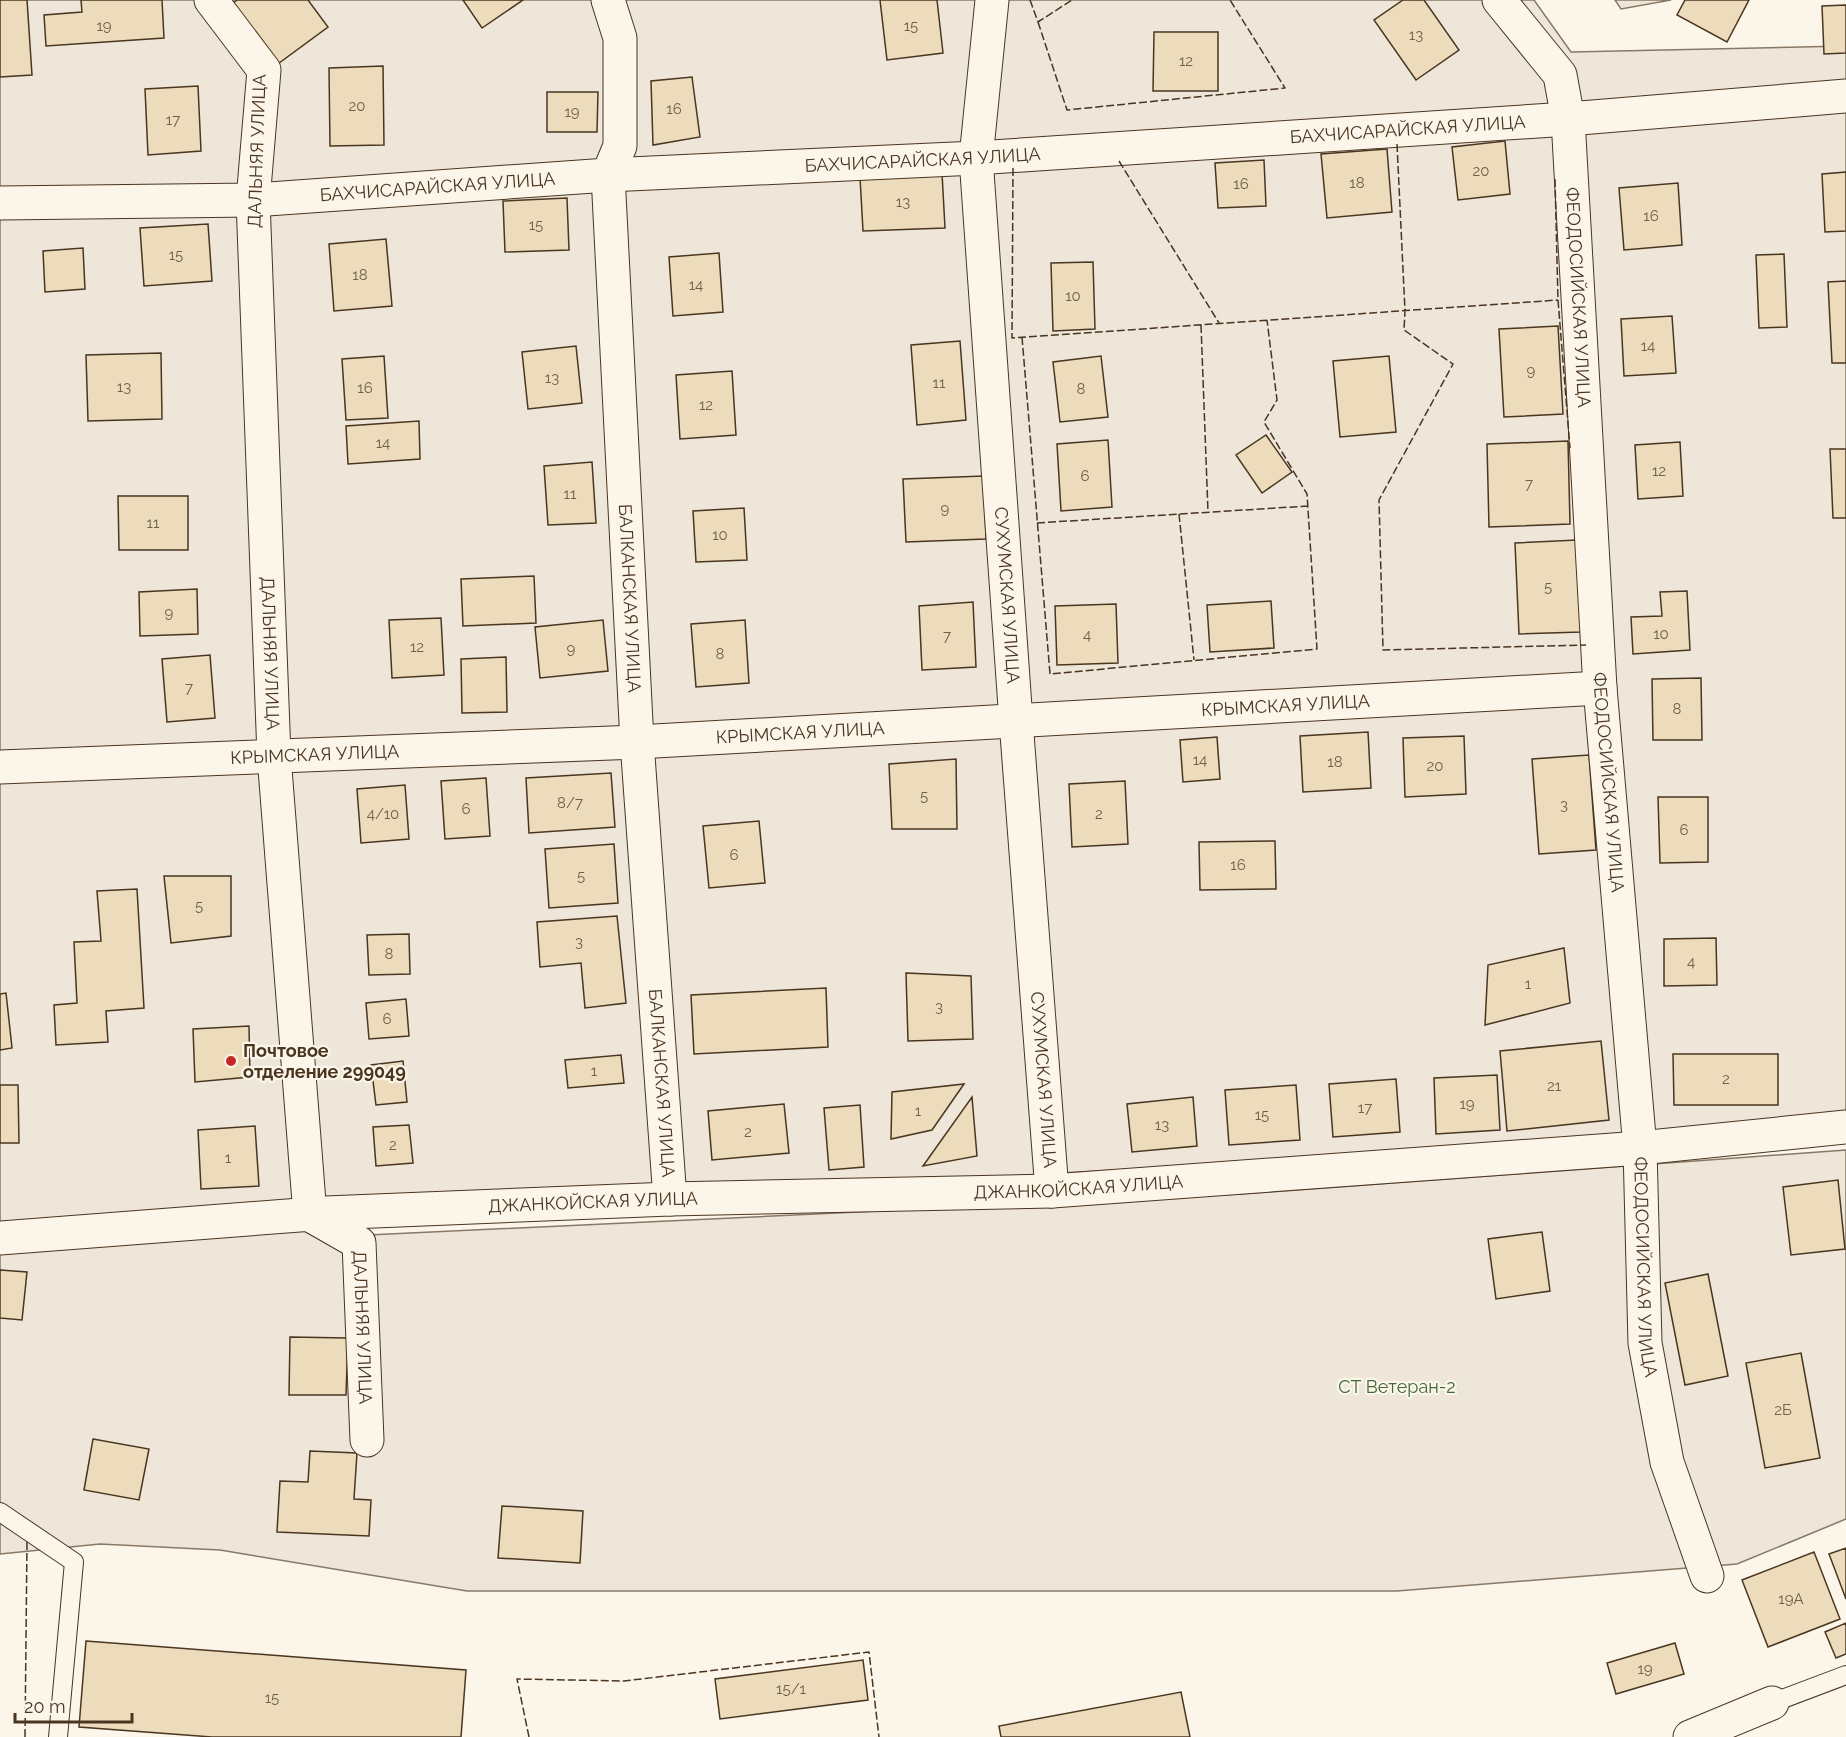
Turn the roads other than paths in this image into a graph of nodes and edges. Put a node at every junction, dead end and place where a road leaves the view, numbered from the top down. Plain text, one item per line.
1 (211, 0) edge
2 (608, 0) edge
3 (992, 0) edge
4 (1499, 0) edge
5 (1846, 96) edge
6 (1568, 119) junction
7 (976, 158) junction
8 (608, 175) junction
9 (253, 200) junction
10 (0, 203) edge
11 (1600, 688) junction
12 (1016, 721) junction
13 (637, 742) junction
14 (274, 756) junction
15 (0, 767) edge
16 (1846, 1127) edge
17 (1640, 1148) junction
18 (1052, 1191) junction
19 (670, 1199) junction
20 (310, 1215) junction
21 (0, 1238) edge
22 (368, 1440) dead end
23 (0, 1512) edge
24 (1707, 1576) dead end
25 (1846, 1675) edge
26 (1772, 1703) joint
27 (58, 1737) edge
28 (1690, 1737) edge

1 - 9 street, ДАЛЬНЯЯ УЛИЦА
2 - 8 street, БАЛКАНСКАЯ УЛИЦА
3 - 7 street, СУХУМСКАЯ УЛИЦА
4 - 6 street, ФЕОДОСИЙСКАЯ УЛИЦА
5 - 6 street, БАХЧИСАРАЙСКАЯ УЛИЦА
6 - 7 street, БАХЧИСАРАЙСКАЯ УЛИЦА
6 - 11 street, ФЕОДОСИЙСКАЯ УЛИЦА
7 - 8 street, БАХЧИСАРАЙСКАЯ УЛИЦА
7 - 12 street, СУХУМСКАЯ УЛИЦА
8 - 9 street, БАХЧИСАРАЙСКАЯ УЛИЦА
8 - 13 street, БАЛКАНСКАЯ УЛИЦА
9 - 10 street, БАХЧИСАРАЙСКАЯ УЛИЦА
9 - 14 street, ДАЛЬНЯЯ УЛИЦА
11 - 12 street, КРЫМСКАЯ УЛИЦА
11 - 17 street, ФЕОДОСИЙСКАЯ УЛИЦА
12 - 13 street, КРЫМСКАЯ УЛИЦА
12 - 18 street, СУХУМСКАЯ УЛИЦА
13 - 14 street, КРЫМСКАЯ УЛИЦА
13 - 19 street, БАЛКАНСКАЯ УЛИЦА
14 - 15 street, КРЫМСКАЯ УЛИЦА
14 - 20 street, ДАЛЬНЯЯ УЛИЦА
16 - 17 street, ДЖАНКОЙСКАЯ УЛИЦА
17 - 18 street, ДЖАНКОЙСКАЯ УЛИЦА
17 - 24 street, ФЕОДОСИЙСКАЯ УЛИЦА
18 - 19 street, ДЖАНКОЙСКАЯ УЛИЦА
19 - 20 street, ДЖАНКОЙСКАЯ УЛИЦА
20 - 21 street, ДЖАНКОЙСКАЯ УЛИЦА
20 - 22 street, ДАЛЬНЯЯ УЛИЦА
23 - 27 lane
25 - 26 lane
26 - 28 street

